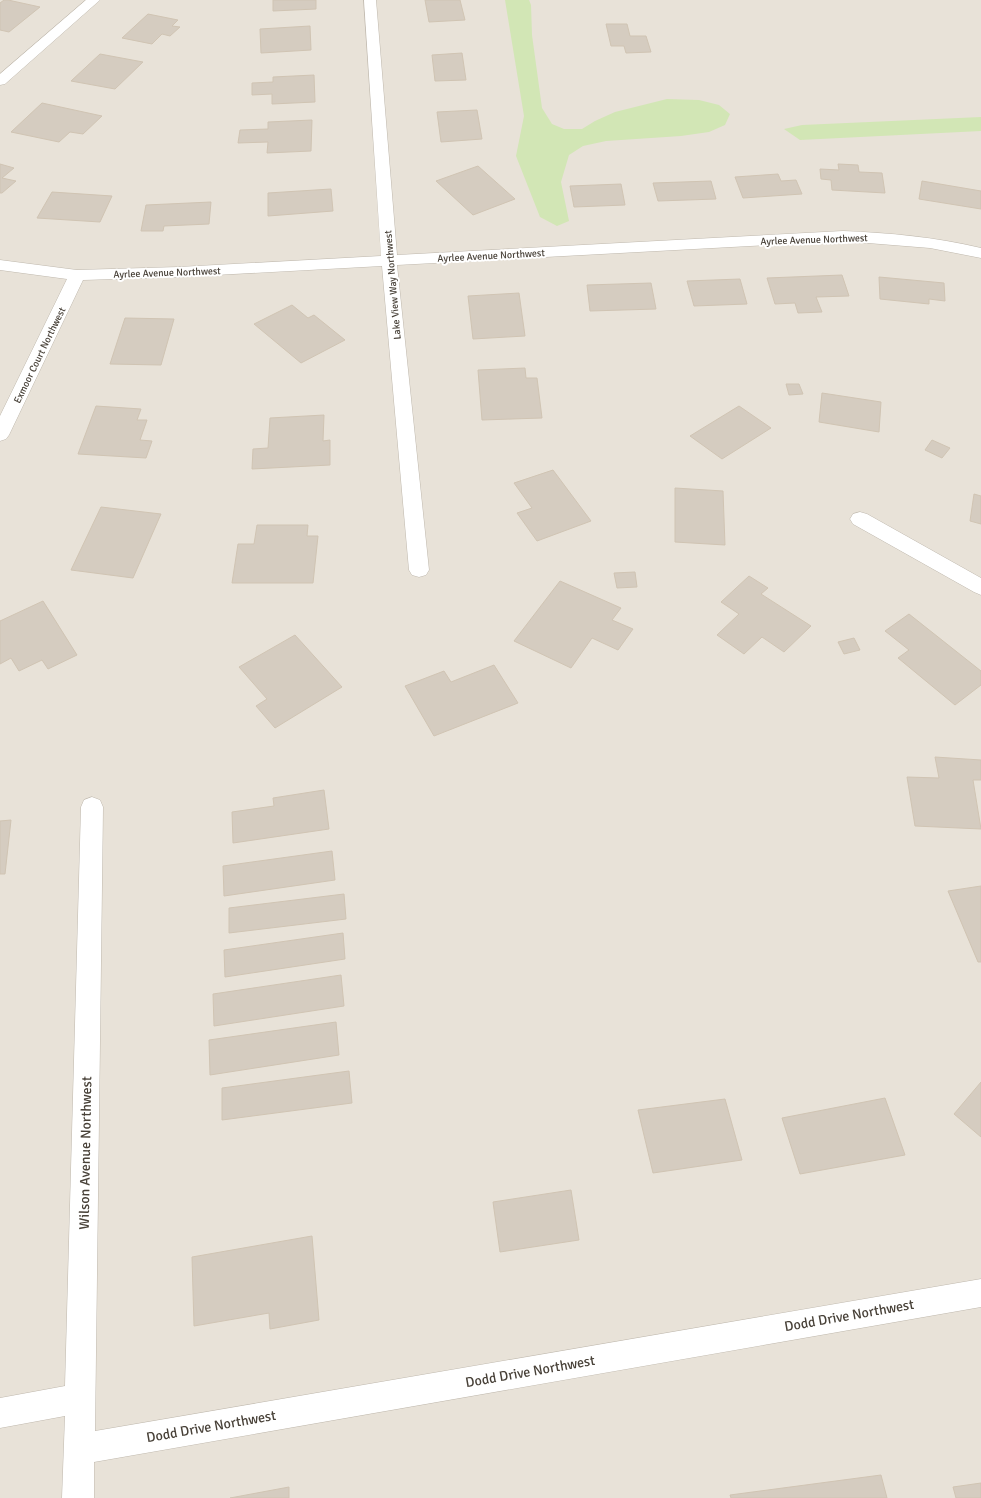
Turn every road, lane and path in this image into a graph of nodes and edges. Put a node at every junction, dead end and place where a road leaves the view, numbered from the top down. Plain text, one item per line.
1 (94, 0) edge
2 (370, 0) edge
3 (0, 81) edge
4 (981, 253) edge
5 (389, 260) junction
6 (0, 265) edge
7 (77, 275) junction
8 (0, 435) edge
9 (860, 519) dead end
10 (419, 570) dead end
11 (981, 587) edge
12 (92, 807) dead end
13 (981, 1292) edge
14 (80, 1398) junction
15 (0, 1413) edge
16 (79, 1449) junction
17 (78, 1498) edge

1 - 3 street
2 - 5 street, Lake View Way Northwest
4 - 5 street, Ayrlee Avenue Northwest
5 - 7 street, Ayrlee Avenue Northwest
5 - 10 street, Lake View Way Northwest
6 - 7 street, Ayrlee Avenue Northwest
7 - 8 street, Exmoor Court Northwest
9 - 11 street
12 - 14 street, Wilson Avenue Northwest
13 - 16 street, Dodd Drive Northwest
14 - 15 street
14 - 16 street, Wilson Avenue Northwest
16 - 17 street, Wilson Avenue Northwest

